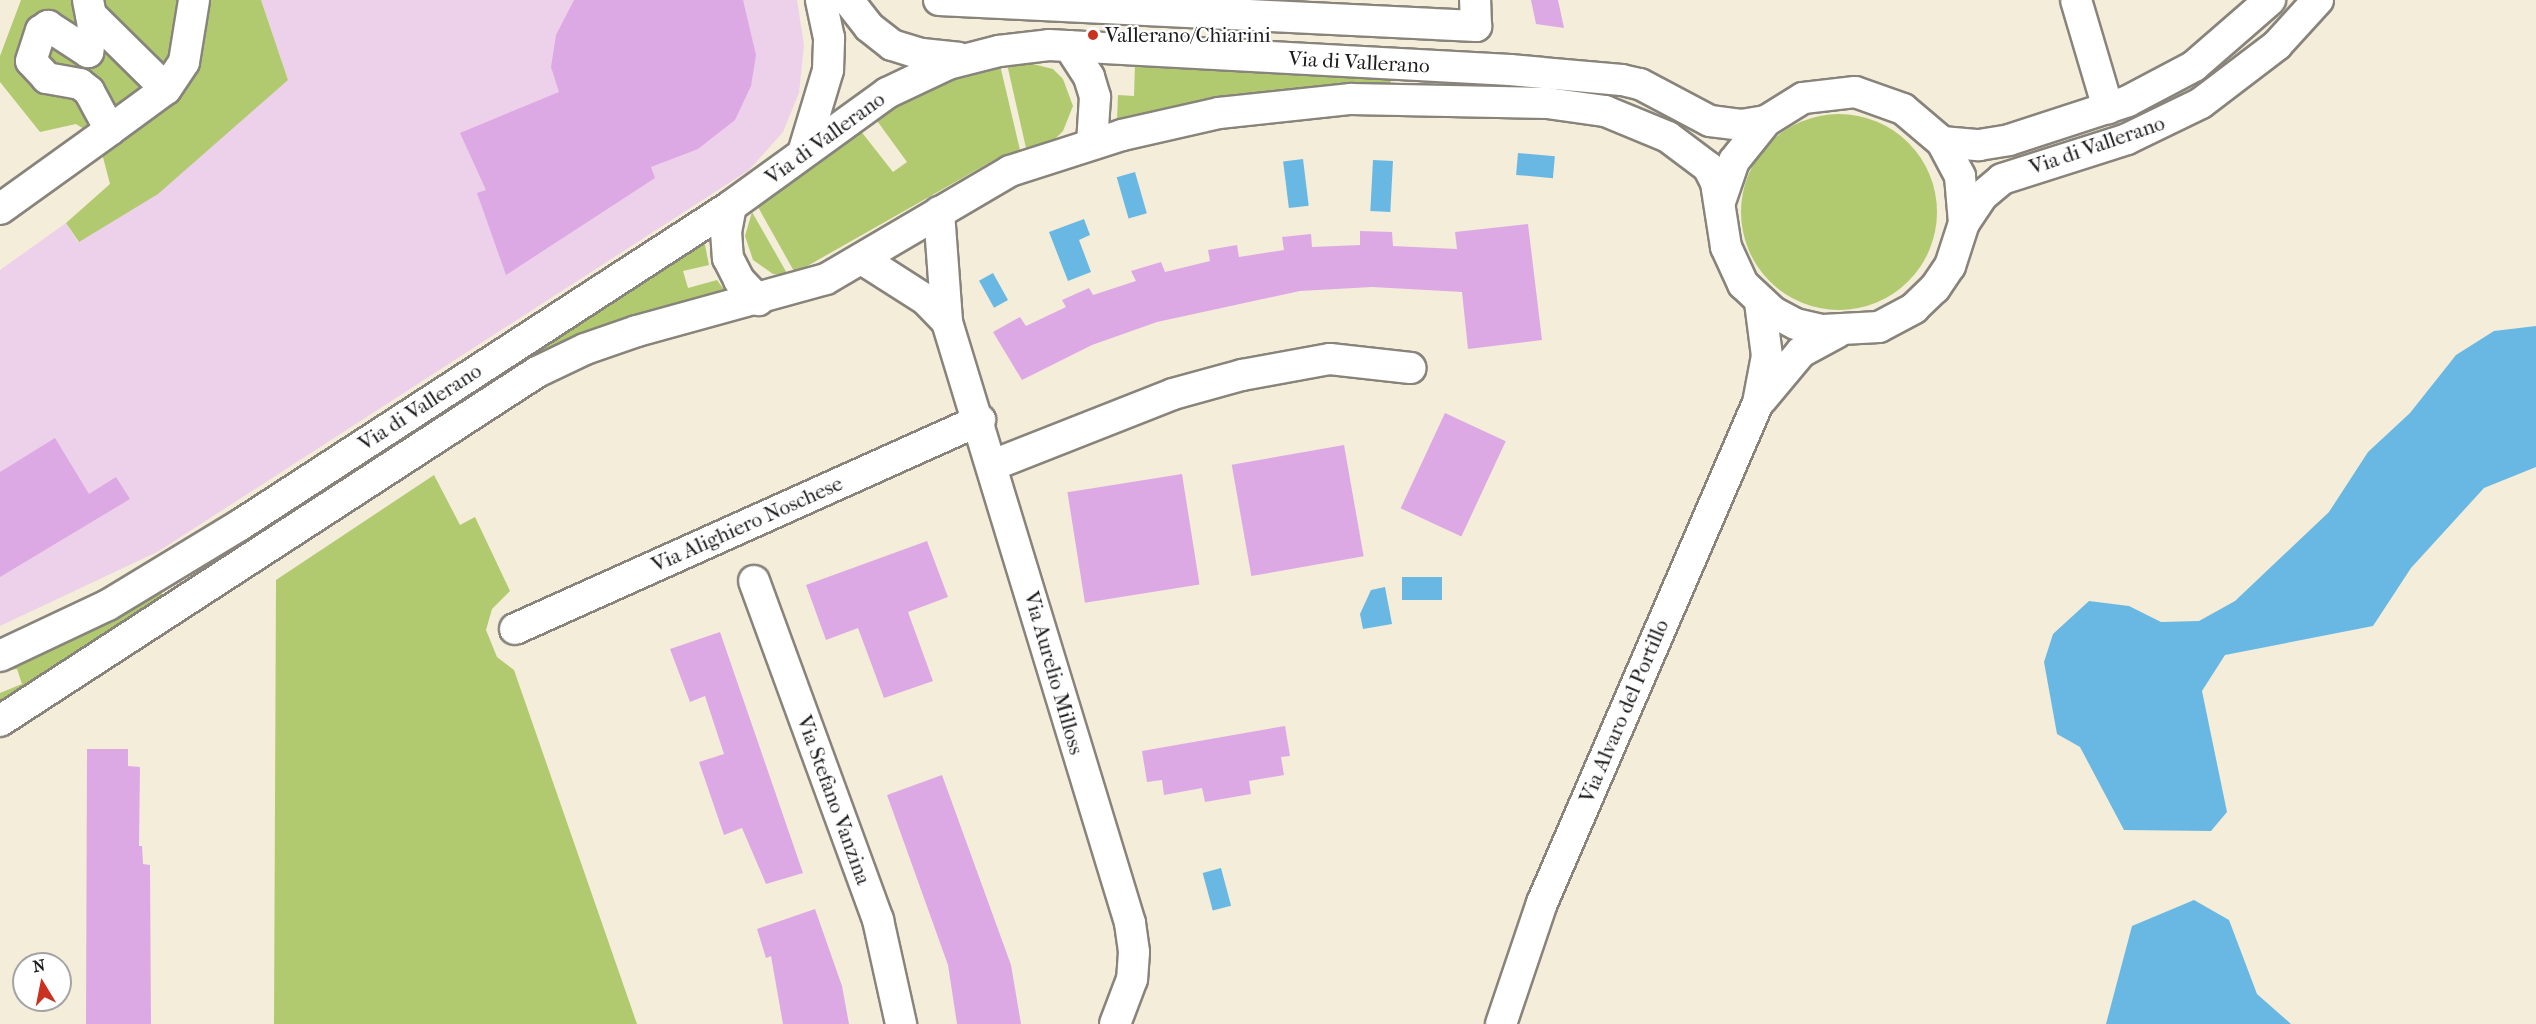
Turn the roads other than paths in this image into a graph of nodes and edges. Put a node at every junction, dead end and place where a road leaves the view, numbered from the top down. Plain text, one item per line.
1 (194, 0) edge
2 (821, 0) edge
3 (848, 0) edge
4 (939, 0) edge
5 (1475, 0) edge
6 (2076, 0) edge
7 (2270, 0) edge
8 (2318, 0) edge
9 (1121, 4) edge
10 (89, 8) edge
11 (1069, 46) junction
12 (967, 58) junction
13 (166, 89) junction
14 (2108, 108) junction
15 (1766, 121) junction
16 (104, 134) junction
17 (1942, 142) junction
18 (1092, 143) junction
19 (803, 153) junction
20 (1720, 202) junction
21 (731, 206) junction
22 (0, 209) edge
23 (939, 212) junction
24 (1964, 223) junction
25 (862, 259) junction
26 (758, 300) junction
27 (1760, 302) junction
28 (947, 322) junction
29 (1838, 332) junction
30 (1410, 368) dead end
31 (1758, 404) junction
32 (980, 420) junction
33 (993, 465) junction
34 (754, 580) dead end
35 (515, 629) dead end
36 (0, 656) edge
37 (0, 721) edge
38 (901, 1024) edge
39 (1115, 1024) edge
40 (1501, 1024) edge

1 - 13 street
2 - 19 street
3 - 12 street
4 - 9 street
5 - 9 street
6 - 14 street
7 - 14 street, Via di Vallerano
8 - 24 street, Via di Vallerano
10 - 13 street
10 - 16 street
11 - 12 street, Via di Vallerano
11 - 15 street, Via di Vallerano
11 - 18 street
12 - 19 street, Via di Vallerano
13 - 16 street
14 - 17 street, Via di Vallerano
15 - 17 street, Via di Vallerano
15 - 20 street, Via di Vallerano
16 - 22 street
17 - 24 street, Via di Vallerano
18 - 20 street, Via di Vallerano
18 - 23 street, Via di Vallerano
19 - 21 street, Via di Vallerano
20 - 27 street, Via di Vallerano
21 - 26 street
21 - 36 street, Via di Vallerano
23 - 25 street, Via di Vallerano
23 - 28 street, Via Aurelio Milloss
24 - 29 street, Via di Vallerano
25 - 26 street, Via di Vallerano
25 - 28 street, Via Aurelio Milloss
26 - 37 street, Via di Vallerano
27 - 29 street, Via di Vallerano
27 - 31 street, Via Alvaro del Portillo
28 - 32 street, Via Aurelio Milloss
29 - 31 street, Via Alvaro del Portillo
30 - 33 street
31 - 40 street, Via Alvaro del Portillo
32 - 33 street, Via Aurelio Milloss
32 - 35 street, Via Alighiero Noschese
33 - 39 street, Via Aurelio Milloss
34 - 38 street, Via Stefano Vanzina

